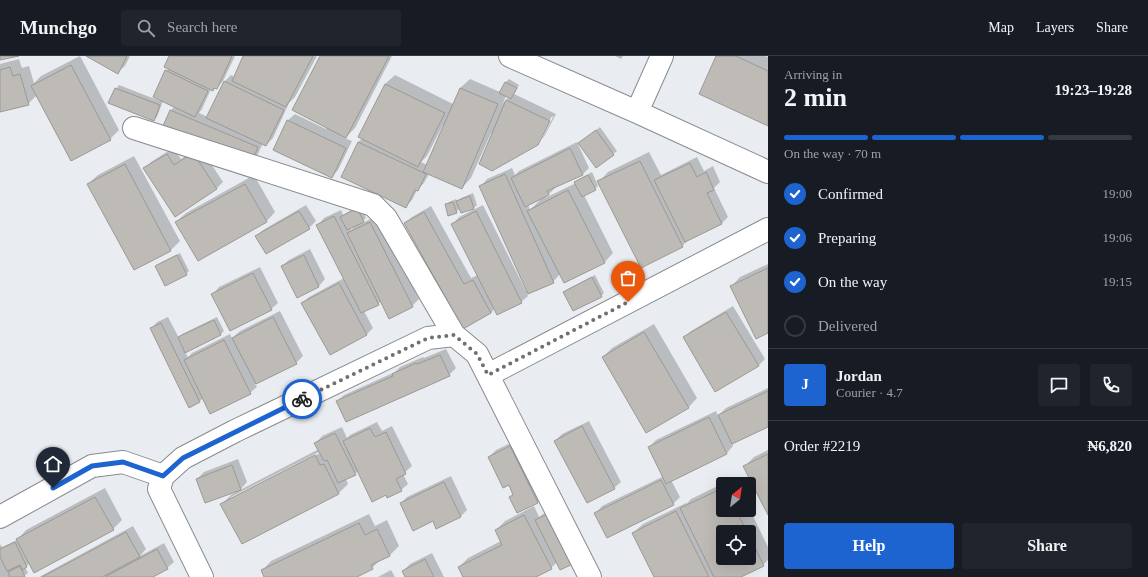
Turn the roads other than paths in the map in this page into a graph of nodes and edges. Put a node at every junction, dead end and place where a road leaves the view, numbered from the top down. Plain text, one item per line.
1 (510, 56) edge
2 (662, 56) edge
3 (637, 112) junction
4 (134, 128) dead end
5 (768, 172) edge
6 (768, 229) edge
7 (454, 335) junction
8 (488, 375) junction
9 (163, 476) junction
10 (0, 517) edge
11 (202, 577) edge
12 (590, 577) edge

1 - 3 street
2 - 3 street
3 - 5 street
4 - 7 street
6 - 8 street
7 - 8 street
7 - 9 street
8 - 12 street
9 - 10 street
9 - 11 street

